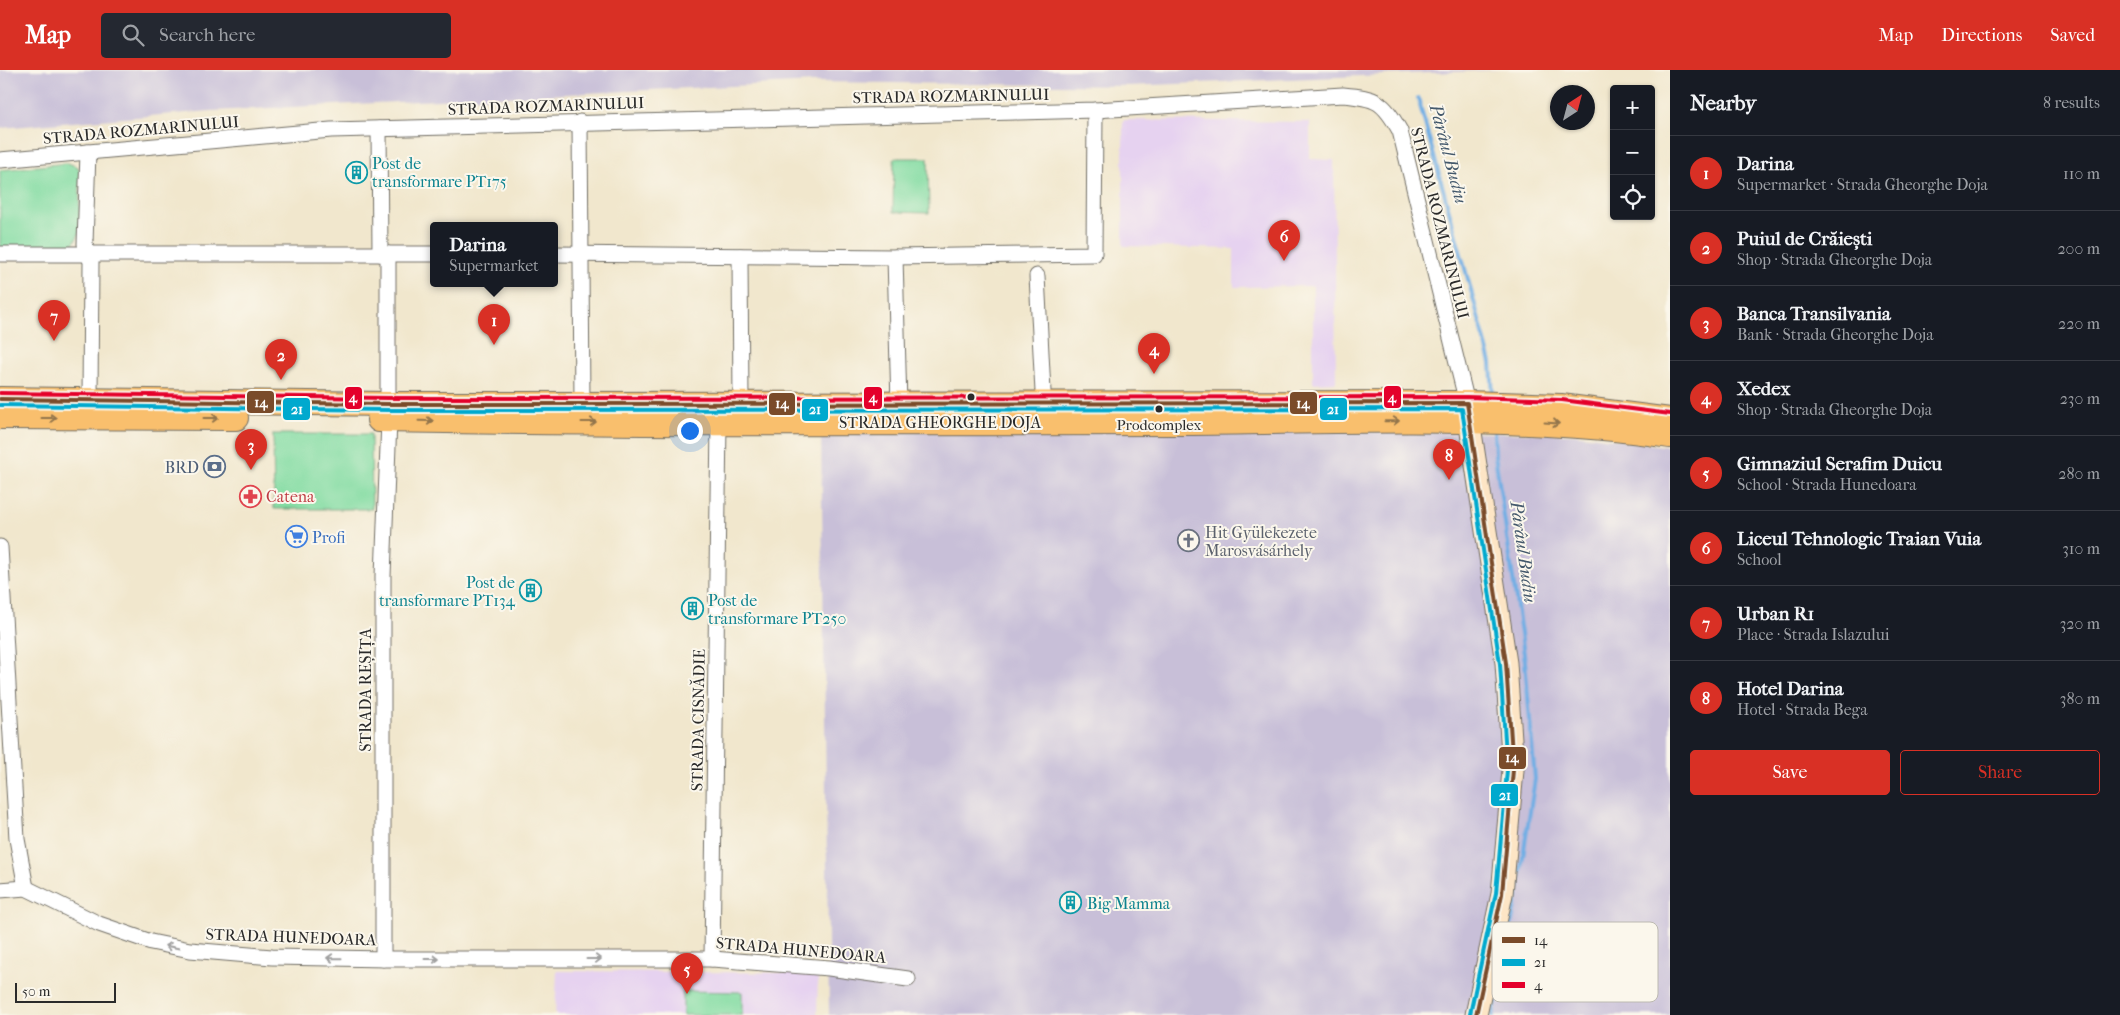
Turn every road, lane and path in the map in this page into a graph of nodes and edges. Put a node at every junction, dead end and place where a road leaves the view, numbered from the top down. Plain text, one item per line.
1 (1095, 110) junction
2 (580, 122) junction
3 (379, 129) junction
4 (88, 152) junction
5 (0, 160) edge
6 (0, 254) edge
7 (384, 254) junction
8 (430, 254) edge
9 (558, 254) edge
10 (580, 254) junction
11 (90, 255) junction
12 (740, 256) junction
13 (895, 256) junction
14 (1037, 276) dead end
15 (90, 398) junction
16 (0, 399) edge
17 (582, 404) junction
18 (899, 404) junction
19 (742, 405) junction
20 (388, 412) junction
21 (1473, 412) junction
22 (1503, 412) junction
23 (1044, 414) junction
24 (0, 417) edge
25 (1670, 420) edge
26 (719, 422) junction
27 (1670, 436) edge
28 (0, 547) edge
29 (26, 888) junction
30 (0, 890) edge
31 (1496, 922) edge
32 (1492, 941) edge
33 (383, 959) junction
34 (712, 959) junction
35 (908, 979) dead end
36 (1476, 1015) edge

1 - 2 street, STRADA ROZMARINULUI
1 - 13 street
1 - 21 street, STRADA ROZMARINULUI
2 - 3 street, STRADA ROZMARINULUI
2 - 10 street
3 - 4 street, STRADA ROZMARINULUI
3 - 7 street, STRADA REȘIȚA
4 - 5 street, STRADA ROZMARINULUI
4 - 11 street
6 - 11 street
7 - 8 street
7 - 11 street
7 - 20 street, STRADA REȘIȚA
9 - 10 street
10 - 12 street
10 - 17 street
11 - 15 street
12 - 13 street
12 - 19 street
13 - 18 street
14 - 23 street
15 - 16 main road, STRADA GHEORGHE DOJA
15 - 20 main road, STRADA GHEORGHE DOJA
17 - 19 main road, STRADA GHEORGHE DOJA
17 - 20 main road, STRADA GHEORGHE DOJA
18 - 19 main road, STRADA GHEORGHE DOJA
18 - 23 main road, STRADA GHEORGHE DOJA
24 -> 20 main road, STRADA GHEORGHE DOJA
20 -> 26 main road, STRADA GHEORGHE DOJA
20 - 33 street, STRADA REȘIȚA
21 - 22 main road, STRADA GHEORGHE DOJA
21 - 23 main road, STRADA GHEORGHE DOJA
21 - 31 main road
22 - 25 main road, STRADA GHEORGHE DOJA
22 -> 27 main road, STRADA GHEORGHE DOJA
23 - 26 main road, STRADA GHEORGHE DOJA
26 - 34 street, STRADA CISNĂDIE
28 - 29 street
29 - 30 street
33 -> 29 street, STRADA HUNEDOARA
32 - 36 main road
33 -> 34 street, STRADA HUNEDOARA
34 - 35 street, STRADA HUNEDOARA

